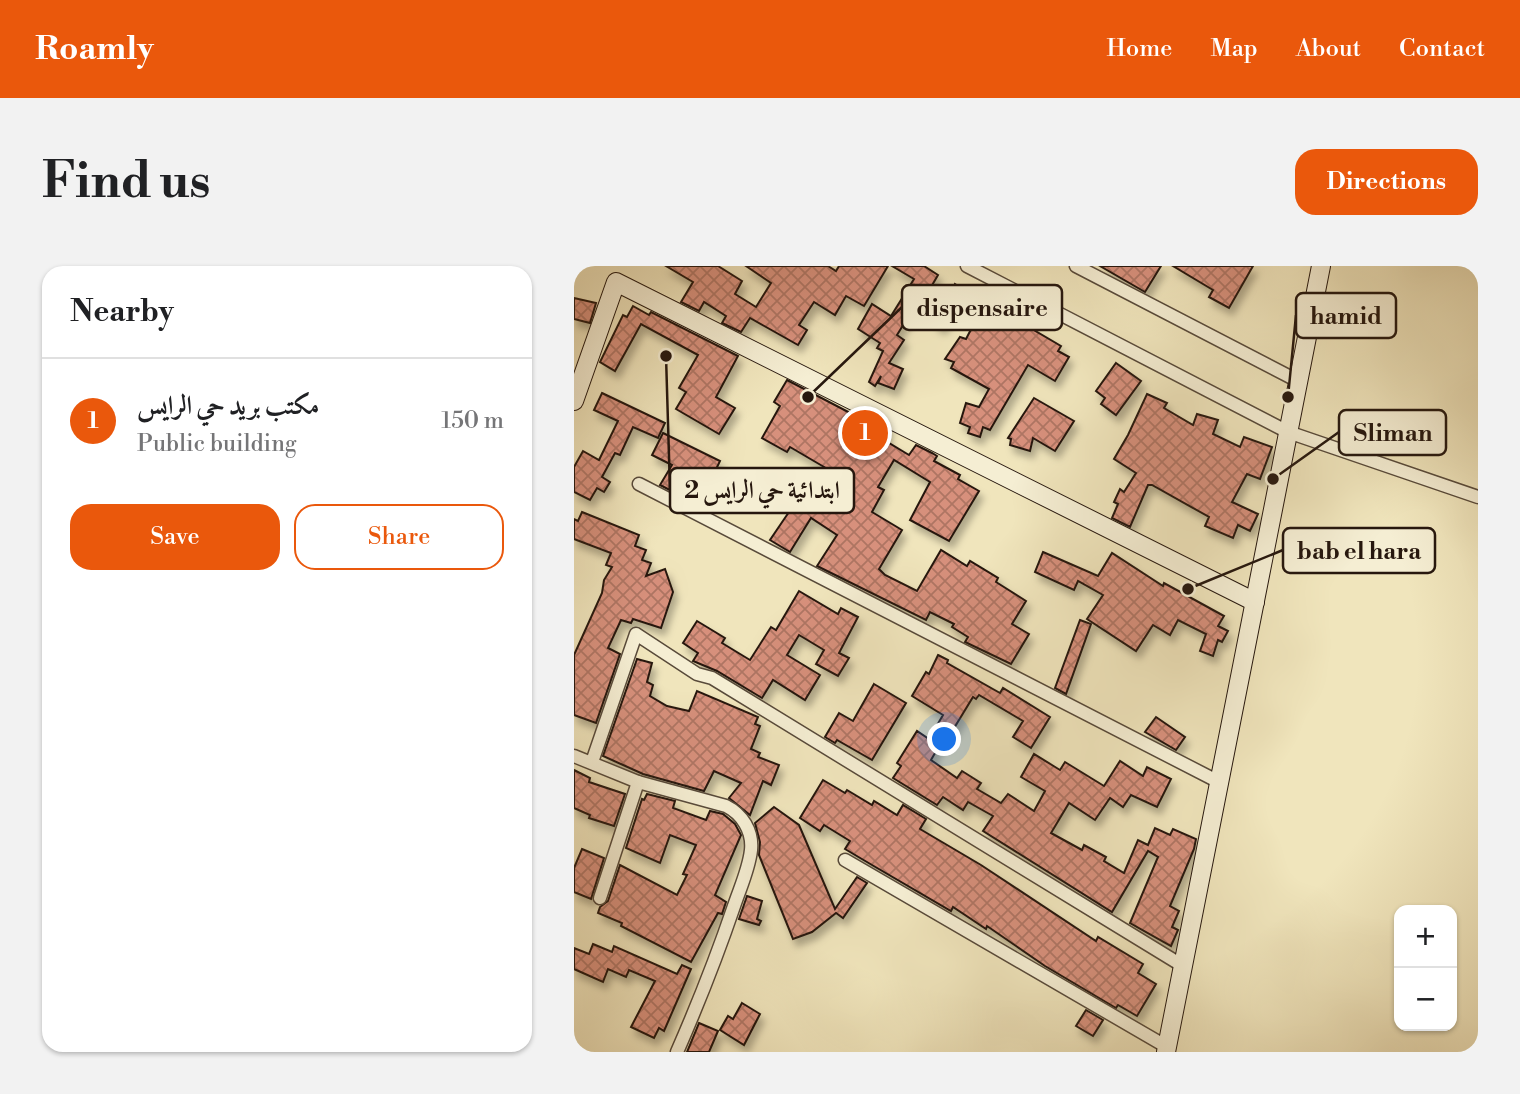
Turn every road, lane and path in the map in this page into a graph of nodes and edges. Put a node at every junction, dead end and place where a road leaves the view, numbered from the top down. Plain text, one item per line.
1 (967, 266) edge
2 (1076, 266) edge
3 (1321, 266) edge
4 (579, 372) edge
5 (1298, 381) junction
6 (574, 401) edge
7 (1289, 432) junction
8 (639, 484) dead end
9 (1478, 497) edge
10 (1255, 602) junction
11 (574, 756) edge
12 (592, 762) junction
13 (638, 782) junction
14 (1219, 782) junction
15 (845, 860) dead end
16 (600, 898) dead end
17 (1183, 966) junction
18 (1167, 1050) edge
19 (677, 1052) edge

1 - 7 street
2 - 5 street
3 - 5 street
4 - 6 street
4 - 10 street
5 - 7 street
7 - 9 street
7 - 10 street
8 - 14 street
10 - 14 street
11 - 12 street
12 - 13 street
12 - 17 street
13 - 16 street
13 - 19 street
14 - 17 street
15 - 18 street
17 - 18 street

